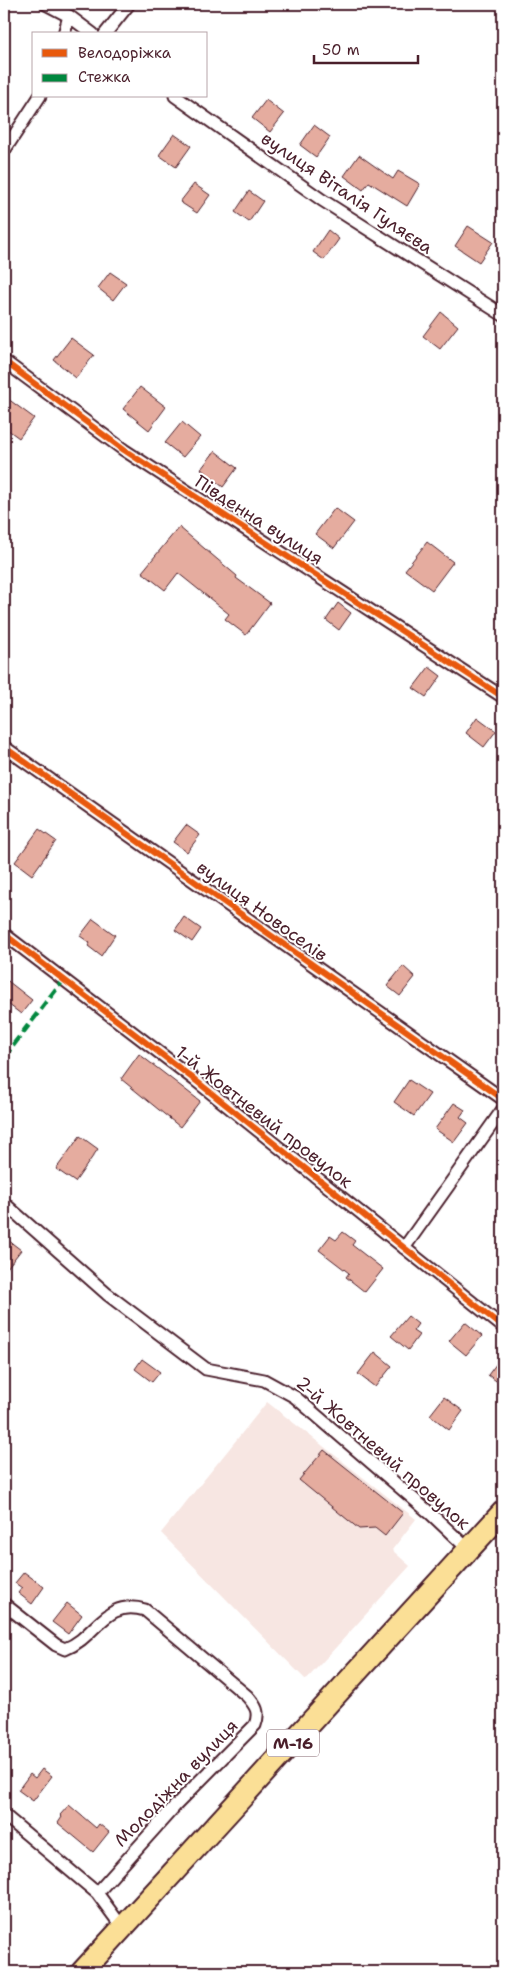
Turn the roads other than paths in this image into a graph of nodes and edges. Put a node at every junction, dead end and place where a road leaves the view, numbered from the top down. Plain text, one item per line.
1 (46, 4) edge
2 (129, 4) edge
3 (68, 16) junction
4 (64, 32) edge
5 (90, 32) edge
6 (107, 32) edge
7 (39, 98) edge
8 (178, 98) edge
9 (4, 152) edge
10 (503, 315) edge
11 (4, 361) edge
12 (503, 697) edge
13 (4, 747) edge
14 (4, 934) edge
15 (503, 1099) edge
16 (503, 1109) edge
17 (4, 1203) edge
18 (404, 1248) junction
19 (503, 1327) edge
20 (503, 1512) edge
21 (469, 1550) junction
22 (4, 1604) edge
23 (4, 1815) edge
24 (97, 1893) junction
25 (122, 1927) junction
26 (82, 1972) edge

1 - 3 street
2 - 6 street
3 - 4 street
3 - 5 street
7 - 9 street
8 - 10 street, вулиця Віталія Гуляєва
11 - 12 street, Південна вулиця
13 - 15 street, вулиця Новоселів
14 - 18 street, 1-й Жовтневий провулок
16 - 18 street
17 - 21 street, 2-й Жовтневий провулок
18 - 19 street, 1-й Жовтневий провулок
20 - 21 highway, М-16
21 - 25 highway, М-16
22 - 24 street, Молодіжна вулиця
23 - 24 street
24 - 25 street
25 - 26 highway, М-16

